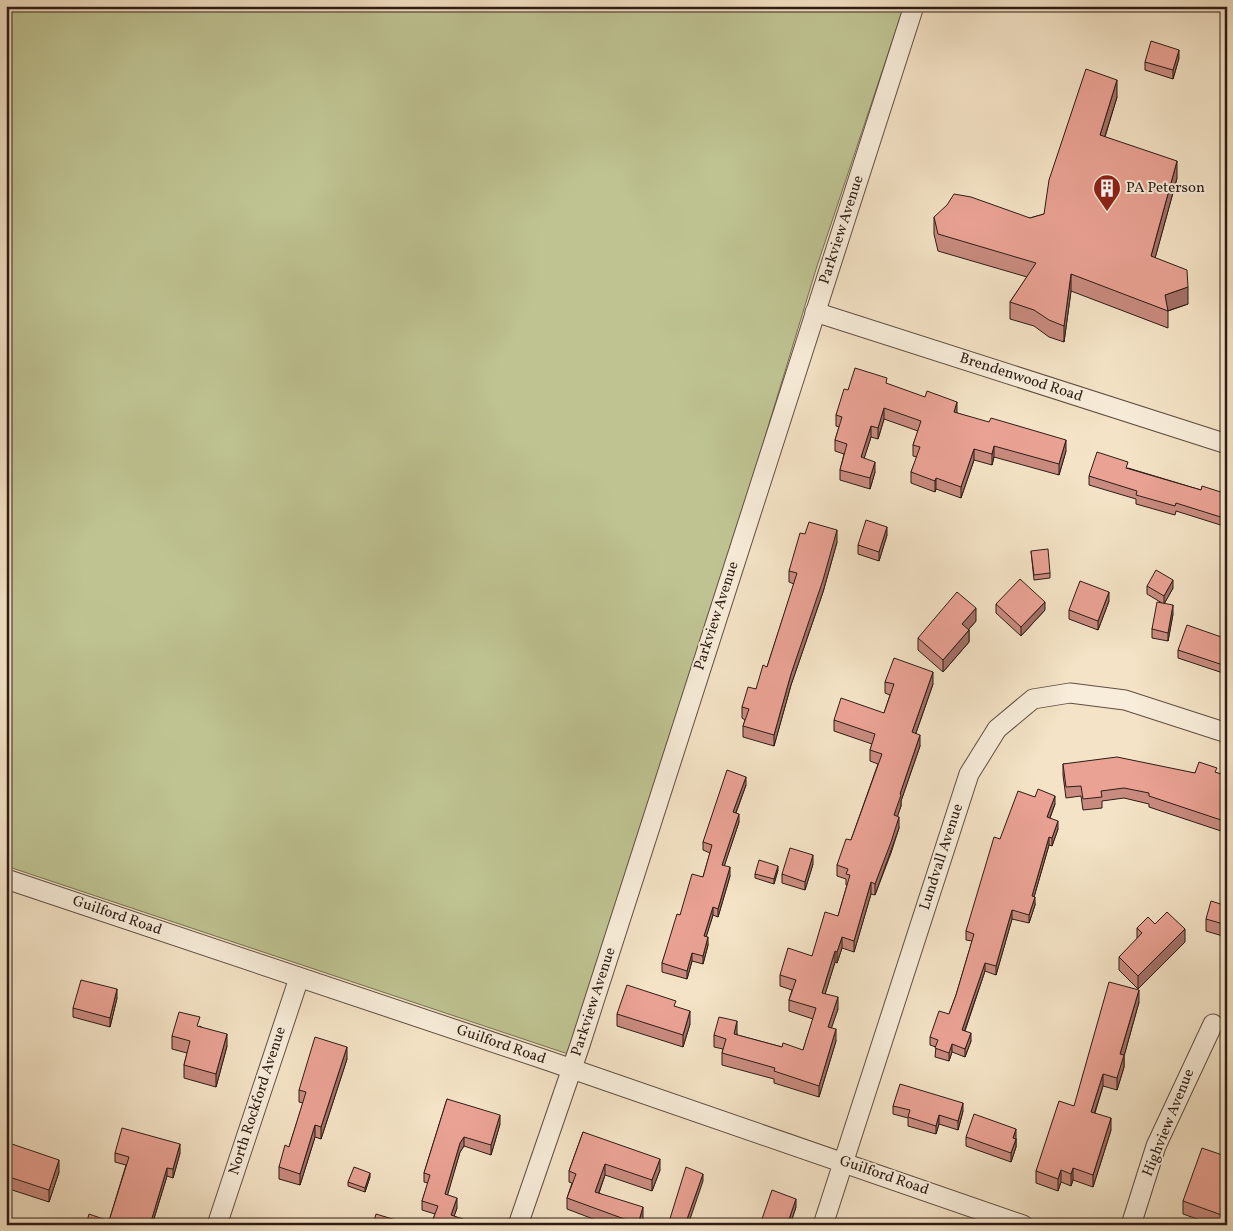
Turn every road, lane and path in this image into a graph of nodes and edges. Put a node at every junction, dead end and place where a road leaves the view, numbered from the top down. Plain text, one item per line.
1 (914, 6) edge
2 (815, 312) junction
3 (1227, 444) edge
4 (1227, 733) edge
5 (6, 879) edge
6 (299, 978) junction
7 (1212, 1024) dead end
8 (572, 1070) junction
9 (843, 1162) junction
10 (217, 1225) edge
11 (518, 1225) edge
12 (823, 1225) edge
13 (1023, 1225) edge
14 (1131, 1225) edge

1 - 2 street, Parkview Avenue
2 - 3 street, Brendenwood Road
2 - 8 street, Parkview Avenue
4 - 9 street, Lundvall Avenue
5 - 6 street, Guilford Road
6 - 8 street, Guilford Road
6 - 10 street, North Rockford Avenue
7 - 14 street, Highview Avenue
8 - 9 street, Guilford Road
8 - 11 street, Parkview Avenue
9 - 12 street, Lundvall Avenue
9 - 13 street, Guilford Road

